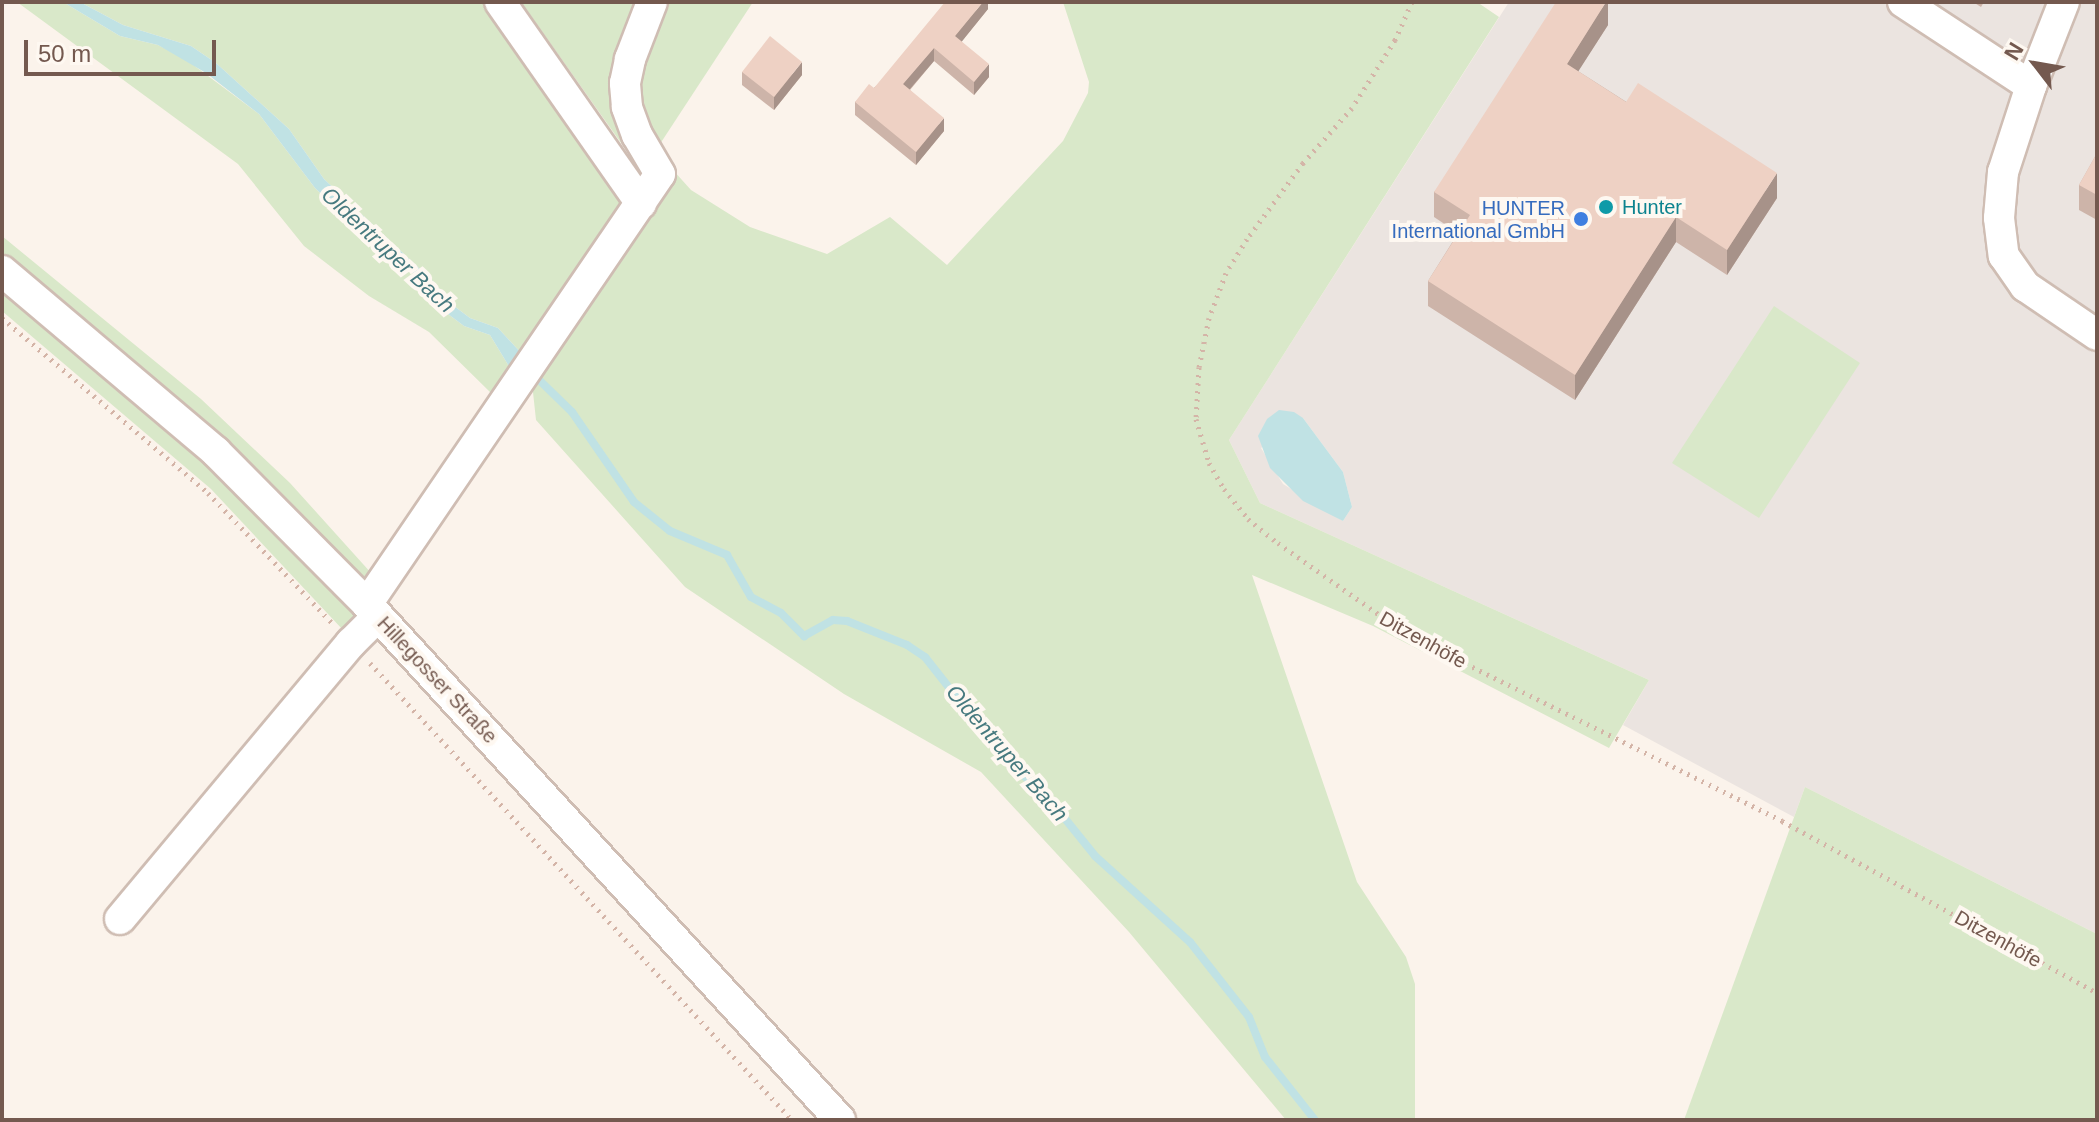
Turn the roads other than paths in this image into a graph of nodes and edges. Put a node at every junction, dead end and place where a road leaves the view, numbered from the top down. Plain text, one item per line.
1 (500, 2) edge
2 (652, 2) edge
3 (1903, 2) edge
4 (2064, 2) edge
5 (2031, 86) junction
6 (641, 203) junction
7 (2, 271) edge
8 (2097, 335) edge
9 (373, 610) junction
10 (120, 919) dead end
11 (840, 1120) edge

1 - 6 street
2 - 6 street
3 - 5 street
4 - 5 street
5 - 8 street
6 - 9 street
7 - 9 street, Hillegosser Straße
9 - 10 street
9 - 11 street, Hillegosser Straße

